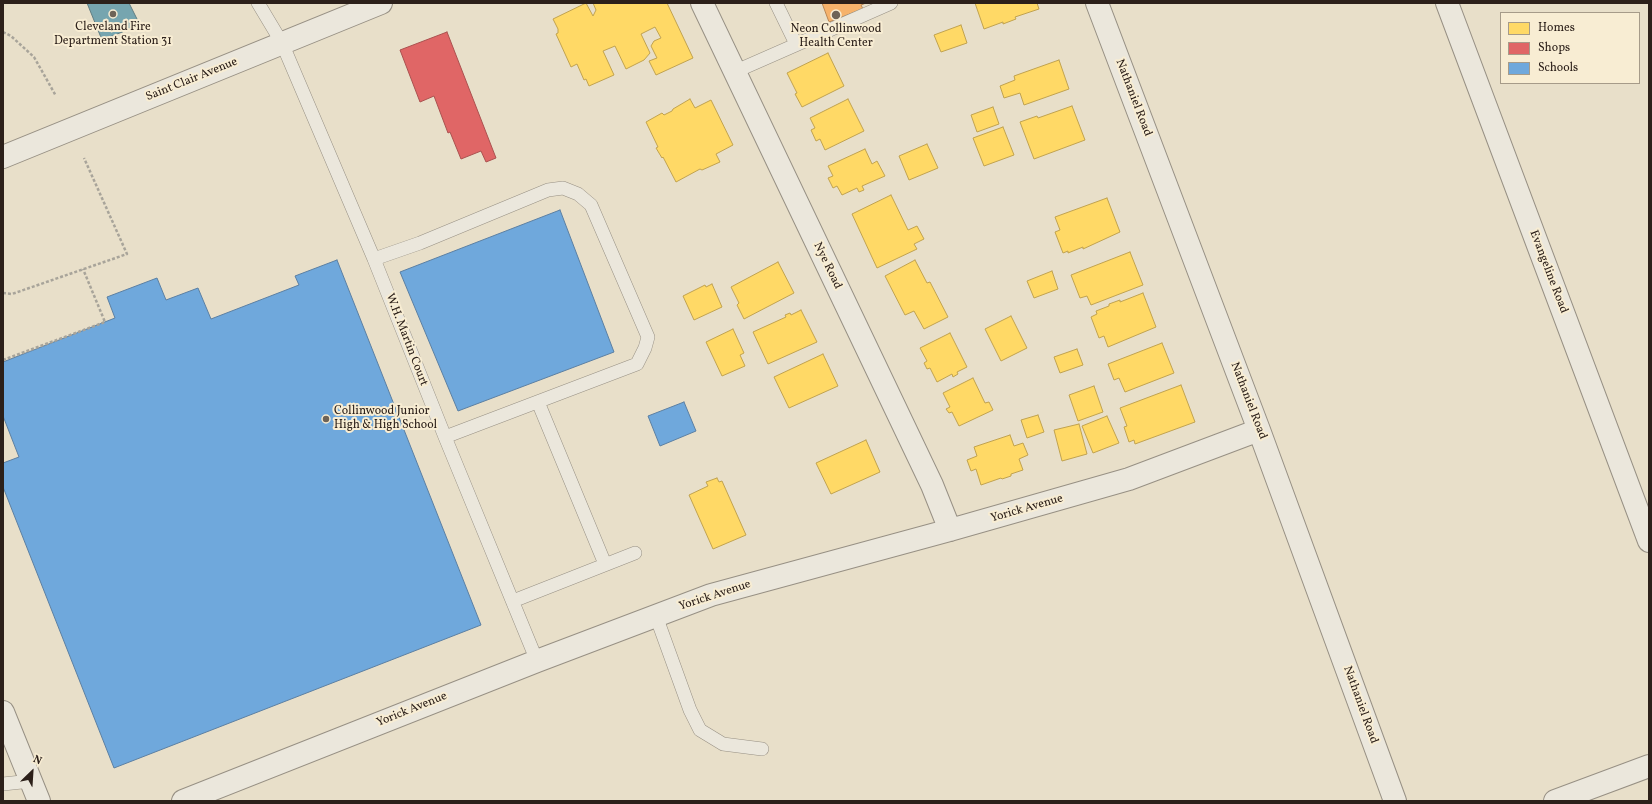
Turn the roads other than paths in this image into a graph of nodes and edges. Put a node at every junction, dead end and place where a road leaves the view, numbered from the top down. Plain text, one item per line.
1 (258, 3) edge
2 (702, 3) edge
3 (776, 3) edge
4 (891, 3) edge
5 (1097, 3) edge
6 (1447, 3) edge
7 (370, 5) edge
8 (282, 43) junction
9 (796, 44) junction
10 (734, 72) junction
11 (3, 157) edge
12 (374, 259) junction
13 (538, 402) junction
14 (1259, 430) junction
15 (445, 437) junction
16 (950, 530) junction
17 (1649, 542) edge
18 (635, 553) dead end
19 (605, 564) junction
20 (513, 601) junction
21 (656, 616) junction
22 (537, 661) junction
23 (3, 712) edge
24 (762, 749) dead end
25 (1649, 766) edge
26 (31, 781) junction
27 (3, 784) edge
28 (39, 801) edge
29 (184, 801) edge
30 (1395, 801) edge
31 (1555, 801) edge

1 - 8 lane, W.H. Martin Court
2 - 10 street, Nye Road
3 - 9 lane
4 - 9 lane
5 - 14 street, Nathaniel Road
6 - 17 street, Evangeline Road
7 - 8 street, Saint Clair Avenue
8 - 11 street, Saint Clair Avenue
8 - 12 lane, W.H. Martin Court
9 - 10 lane
10 - 16 street, Nye Road
12 - 13 lane
12 - 15 lane, W.H. Martin Court
13 - 15 lane
13 - 19 lane
14 - 16 street, Yorick Avenue
14 - 30 street, Nathaniel Road
15 - 20 lane, W.H. Martin Court
16 - 21 street, Yorick Avenue
18 - 19 lane
19 - 20 lane
20 - 22 lane, W.H. Martin Court
21 - 22 street, Yorick Avenue
21 - 24 lane
22 - 29 street, Yorick Avenue
23 - 26 street
25 - 31 street
26 - 27 lane
26 - 28 street

